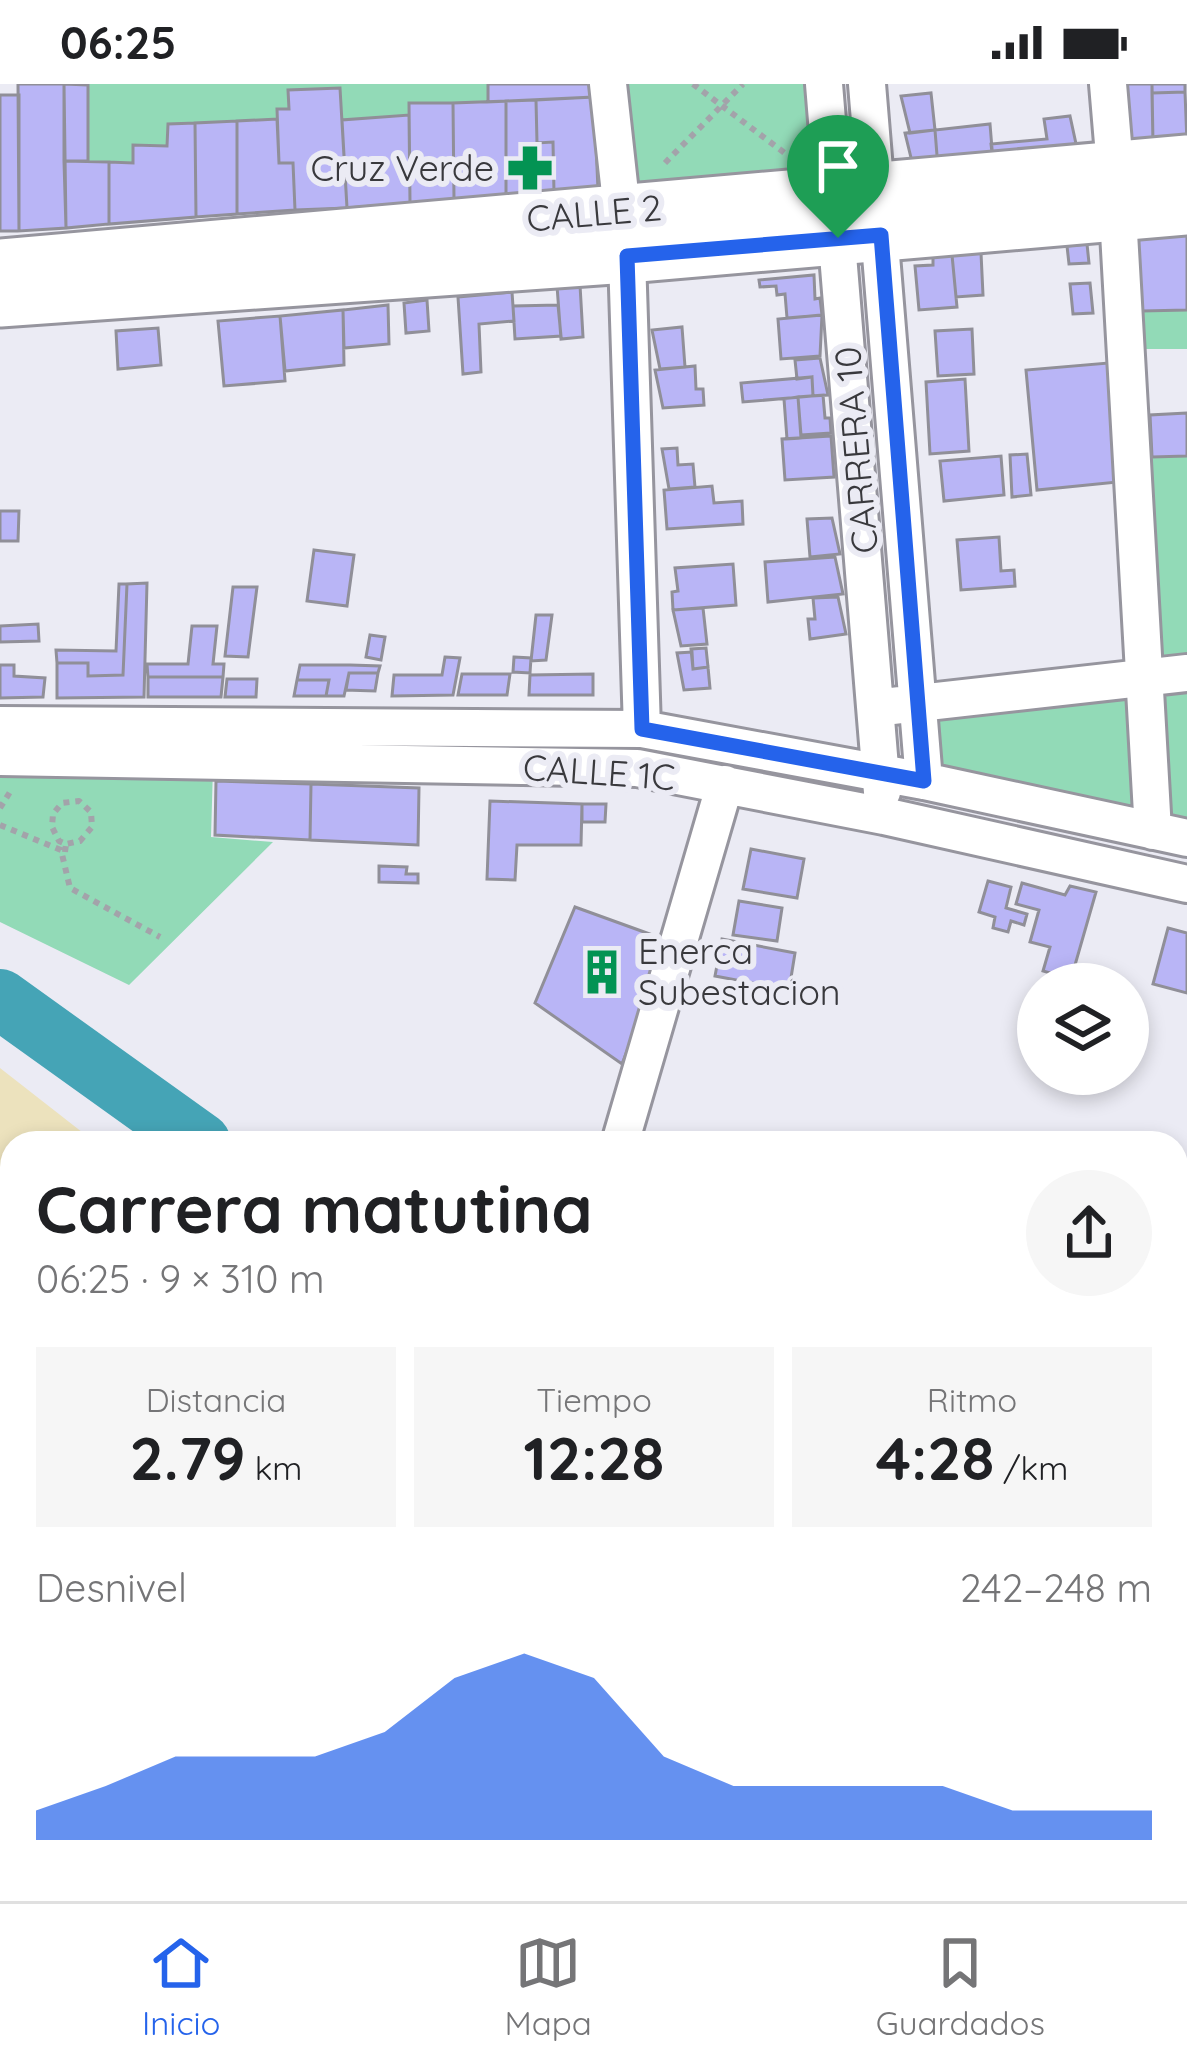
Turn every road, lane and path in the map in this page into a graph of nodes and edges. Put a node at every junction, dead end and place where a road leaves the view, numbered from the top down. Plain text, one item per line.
1 (608, 84) edge
2 (693, 84) edge
3 (743, 84) edge
4 (824, 84) edge
5 (867, 84) edge
6 (1108, 84) edge
7 (722, 106) junction
8 (792, 158) dead end
9 (1187, 161) edge
10 (659, 169) dead end
11 (1117, 191) junction
12 (1187, 209) edge
13 (858, 213) junction
14 (624, 234) junction
15 (0, 266) edge
16 (0, 301) edge
17 (1187, 673) edge
18 (1145, 677) junction
19 (916, 703) junction
20 (876, 708) junction
21 (0, 725) edge
22 (642, 729) junction
23 (0, 757) edge
24 (880, 773) junction
25 (924, 781) junction
26 (725, 784) junction
27 (884, 816) junction
28 (0, 824) edge
29 (1170, 834) edge
30 (66, 844) junction
31 (65, 856) junction
32 (1187, 884) edge
33 (160, 937) dead end
34 (624, 1131) edge

1 - 14 street
2 - 7 path
3 - 7 path
4 - 13 street, CARRERA 10
5 - 13 street, CARRERA 10
6 - 11 street
7 - 8 path
7 - 10 path
9 - 11 street, CALLE 2
11 - 12 street, CALLE 2
11 - 13 street, CALLE 2
11 - 18 street
13 - 14 street, CALLE 2
13 - 19 street, CARRERA 10
13 - 20 street, CARRERA 10
14 - 15 street, CALLE 2
14 - 16 street, CALLE 2
14 - 22 street
17 - 18 street
18 - 19 street
18 - 29 street
19 - 20 street
19 - 25 street, CARRERA 10
20 - 24 street, CARRERA 10
21 - 22 street, CALLE 1C
22 - 24 street, CALLE 1C
23 - 26 street, CALLE 1C
24 - 25 street, CALLE 1C
24 - 27 street, CARRERA 10
25 - 29 street, CALLE 1C
26 - 27 street, CALLE 1C
26 - 34 street
27 - 32 street, CALLE 1C
28 - 31 path
30 - 30 path
30 - 31 path
31 - 33 path

